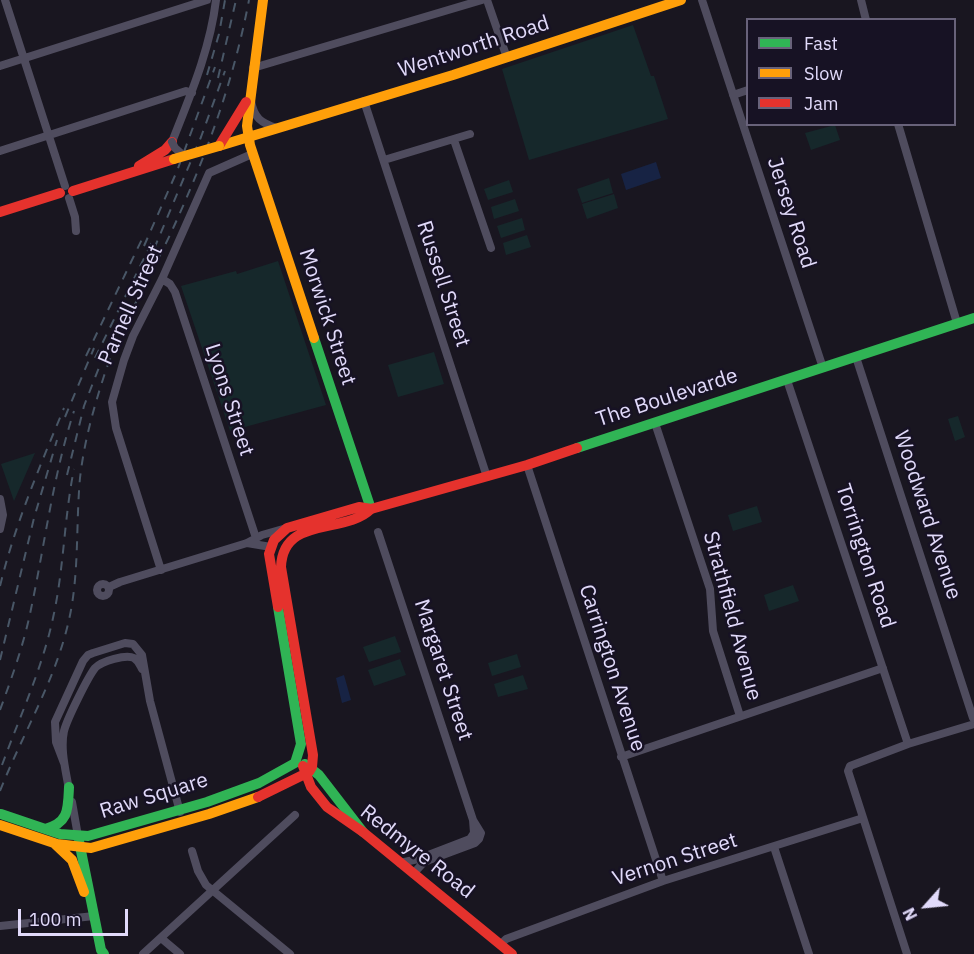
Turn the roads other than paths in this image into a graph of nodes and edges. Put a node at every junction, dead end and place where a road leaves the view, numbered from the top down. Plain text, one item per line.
1 (5, 0) edge
2 (207, 0) edge
3 (216, 0) edge
4 (263, 0) edge
5 (482, 0) edge
6 (487, 0) edge
7 (702, 0) edge
8 (861, 0) edge
9 (675, 1) edge
10 (866, 18) edge
11 (24, 58) junction
12 (507, 58) junction
13 (0, 66) edge
14 (253, 68) junction
15 (746, 90) edge
16 (192, 93) junction
17 (250, 94) junction
18 (733, 95) junction
19 (364, 101) junction
20 (899, 126) edge
21 (277, 128) junction
22 (470, 134) dead end
23 (48, 135) junction
24 (248, 137) junction
25 (454, 140) junction
26 (172, 142) junction
27 (219, 146) junction
28 (0, 151) edge
29 (252, 154) junction
30 (179, 158) junction
31 (384, 160) junction
32 (126, 174) junction
33 (67, 192) junction
34 (0, 212) edge
35 (76, 231) dead end
36 (491, 248) dead end
37 (162, 279) junction
38 (974, 318) edge
39 (957, 324) junction
40 (856, 357) junction
41 (823, 368) junction
42 (787, 380) junction
43 (655, 423) junction
44 (527, 465) junction
45 (487, 477) junction
46 (0, 499) edge
47 (370, 510) junction
48 (287, 528) junction
49 (0, 529) edge
50 (307, 532) junction
51 (378, 532) dead end
52 (256, 538) junction
53 (247, 543) junction
54 (271, 547) junction
55 (162, 570) junction
56 (109, 587) dead end
57 (83, 661) junction
58 (95, 668) junction
59 (883, 668) junction
60 (144, 672) junction
61 (740, 716) junction
62 (973, 722) edge
63 (908, 744) junction
64 (313, 755) junction
65 (621, 757) junction
66 (64, 763) junction
67 (304, 767) junction
68 (321, 777) junction
69 (69, 787) junction
70 (179, 810) junction
71 (295, 815) dead end
72 (863, 818) junction
73 (0, 820) edge
74 (473, 820) junction
75 (183, 822) junction
76 (44, 829) junction
77 (363, 832) junction
78 (78, 836) junction
79 (51, 841) junction
80 (774, 847) junction
81 (81, 849) junction
82 (192, 851) dead end
83 (407, 868) junction
84 (663, 881) junction
85 (213, 891) junction
86 (91, 902) junction
87 (94, 916) junction
88 (0, 926) edge
89 (161, 938) junction
90 (501, 944) junction
91 (101, 953) edge
92 (143, 954) edge
93 (180, 954) edge
94 (290, 954) edge
95 (512, 954) edge
96 (809, 954) edge
97 (907, 954) edge

1 - 11 street
2 - 11 street
3 - 16 street
4 - 14 main road, Morwick Street
5 - 14 street
6 - 12 street
7 - 18 street, Jersey Road
8 - 10 street
9 - 12 main road, Wentworth Road
11 - 13 street
11 - 23 street
12 - 19 main road, Wentworth Road
14 - 17 main road, Morwick Street
15 - 18 street
16 - 23 street
16 - 26 street
17 - 21 street
17 - 24 main road, Morwick Street
17 - 27 main road
18 - 41 street, Jersey Road
19 - 21 main road, Wentworth Road
19 - 31 street, Russell Street
20 - 39 street
21 - 24 main road, Wentworth Road
22 - 25 street
23 - 28 street
23 - 33 street
24 - 27 main road, Wentworth Road
24 - 29 main road, Morwick Street
25 - 31 street
25 - 36 street
26 - 30 street, bridge
26 - 32 main road
27 - 30 main road, Wentworth Road, bridge
29 - 37 street, Parnell Street
29 - 47 main road, Morwick Street
30 - 32 main road, Wentworth Road
31 - 45 street, Russell Street
32 - 33 main road, Wentworth Road
33 - 34 main road, Wentworth Road
33 - 35 street
37 - 52 street, Lyons Street
37 - 55 street, Parnell Street
38 - 39 main road, The Boulevarde
39 - 40 main road, The Boulevarde
40 - 41 main road, The Boulevarde
40 - 62 street, Woodward Avenue
41 - 42 main road, The Boulevarde
42 - 43 main road, The Boulevarde
42 - 59 street, Torrington Road
43 - 44 main road, The Boulevarde
43 - 61 street, Strathfield Avenue
44 - 45 main road, The Boulevarde
44 - 65 street, Carrington Avenue
45 - 47 main road, The Boulevarde
46 - 49 street
47 - 48 main road, The Boulevarde
47 - 50 main road, The Boulevarde
48 - 52 street, The Boulevarde
48 - 54 main road
50 - 54 main road
50 - 64 main road, The Boulevarde
51 - 74 street, Margaret Street
52 - 53 street, The Boulevarde
53 - 54 street, The Boulevarde
53 - 55 street, The Boulevarde
54 - 67 main road
55 - 56 street, The Boulevarde
57 - 58 street
57 - 60 street
57 - 66 street
58 - 60 street
58 - 66 street
59 - 61 street
59 - 63 street, Torrington Road
60 - 70 street
61 - 65 street
62 - 63 street
63 - 72 street
64 - 67 main road
64 - 68 main road
65 - 84 street, Carrington Avenue
66 - 69 street
67 - 68 main road
67 - 70 main road, Raw Square
67 - 75 main road, Raw Square
67 - 77 main road, Redmyre Road
68 - 77 main road
69 - 76 main road
69 - 78 street
70 - 75 street
70 - 78 main road, Raw Square
71 - 85 street
72 - 80 street, Vernon Street
72 - 97 street
73 - 76 main road, Raw Square
73 - 79 main road, Raw Square
74 - 83 street
74 - 83 street, Margaret Street
75 - 81 main road, Raw Square
76 - 78 main road, Raw Square
77 - 83 main road, Redmyre Road
78 - 81 main road
79 - 81 main road, Raw Square
79 - 86 main road
80 - 84 street, Vernon Street
80 - 96 street
81 - 86 main road
82 - 85 street
83 - 90 main road, Redmyre Road
84 - 90 street, Vernon Street
85 - 89 street
85 - 94 street
86 - 87 main road
87 - 88 street
87 - 91 main road
89 - 92 street
89 - 93 street
90 - 95 main road, Redmyre Road

